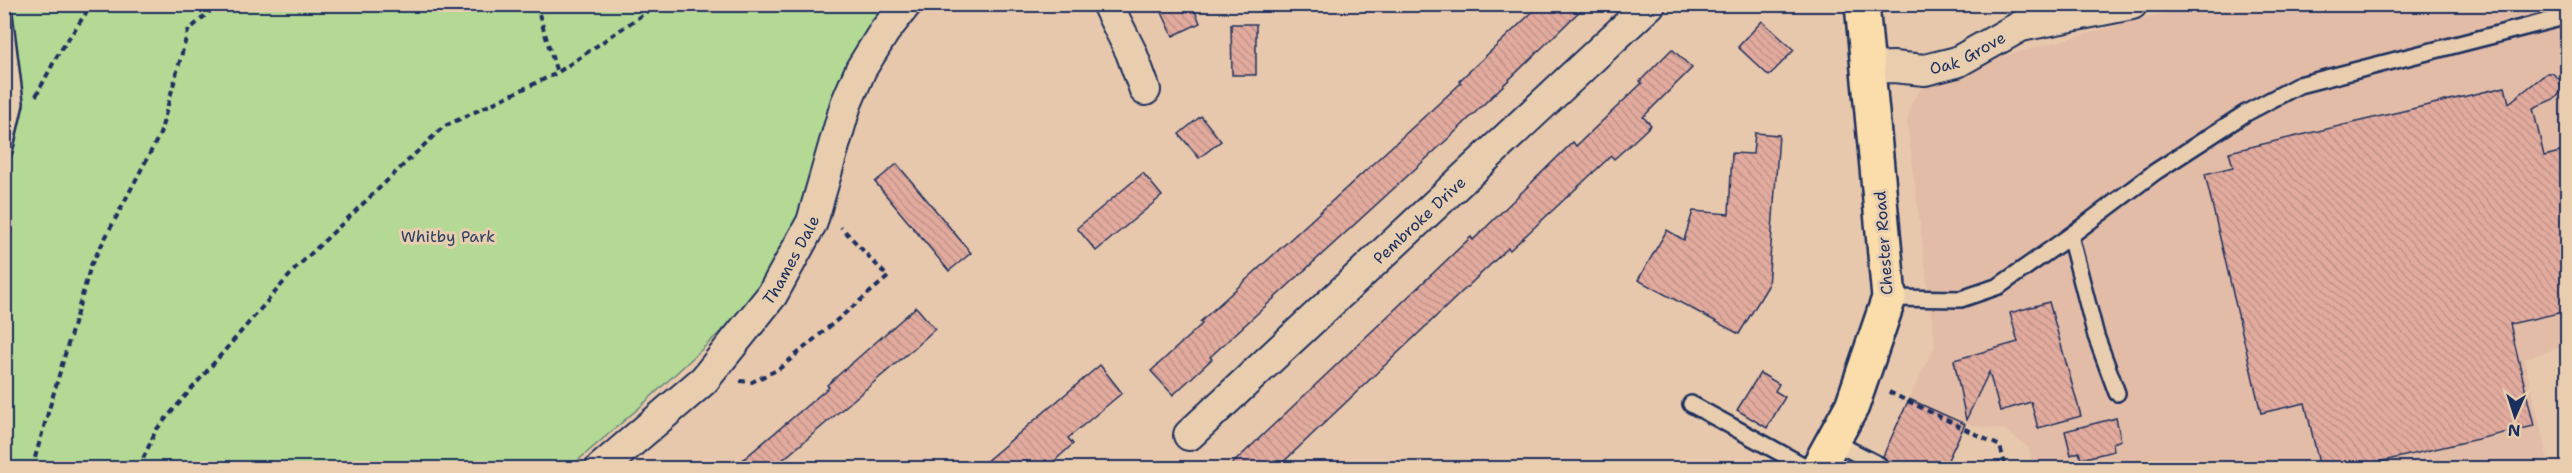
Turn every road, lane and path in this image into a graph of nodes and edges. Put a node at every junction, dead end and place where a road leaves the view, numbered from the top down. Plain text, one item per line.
1 (92, 4) edge
2 (218, 4) edge
3 (536, 4) edge
4 (658, 4) edge
5 (906, 4) edge
6 (1107, 4) edge
7 (1650, 4) edge
8 (1862, 4) edge
9 (2132, 4) edge
10 (4, 15) edge
11 (2568, 16) edge
12 (1869, 68) junction
13 (557, 73) junction
14 (1144, 90) dead end
15 (15, 103) junction
16 (4, 151) edge
17 (818, 202) junction
18 (2070, 236) junction
19 (1889, 298) junction
20 (1862, 378) junction
21 (704, 380) junction
22 (2117, 393) dead end
23 (1691, 404) dead end
24 (1189, 435) dead end
25 (1825, 455) edge
26 (1879, 465) dead end
27 (32, 468) edge
28 (139, 468) edge
29 (601, 468) edge
30 (1808, 468) edge
31 (2006, 468) edge

1 - 15 path
2 - 27 path
3 - 13 path
4 - 13 path
5 - 17 street, Thames Dale
6 - 14 street
7 - 24 street, Pembroke Drive
8 - 12 main road, Chester Road
9 - 12 street, Oak Grove
10 - 15 lane
11 - 18 lane
12 - 19 main road, Chester Road
13 - 28 path
15 - 16 lane
17 - 21 street, Thames Dale
17 - 21 path
18 - 19 lane
18 - 22 lane
19 - 20 main road, Chester Road
20 - 25 main road, Chester Road
20 - 31 path
21 - 29 street, Thames Dale
23 - 30 lane
25 - 26 lane

